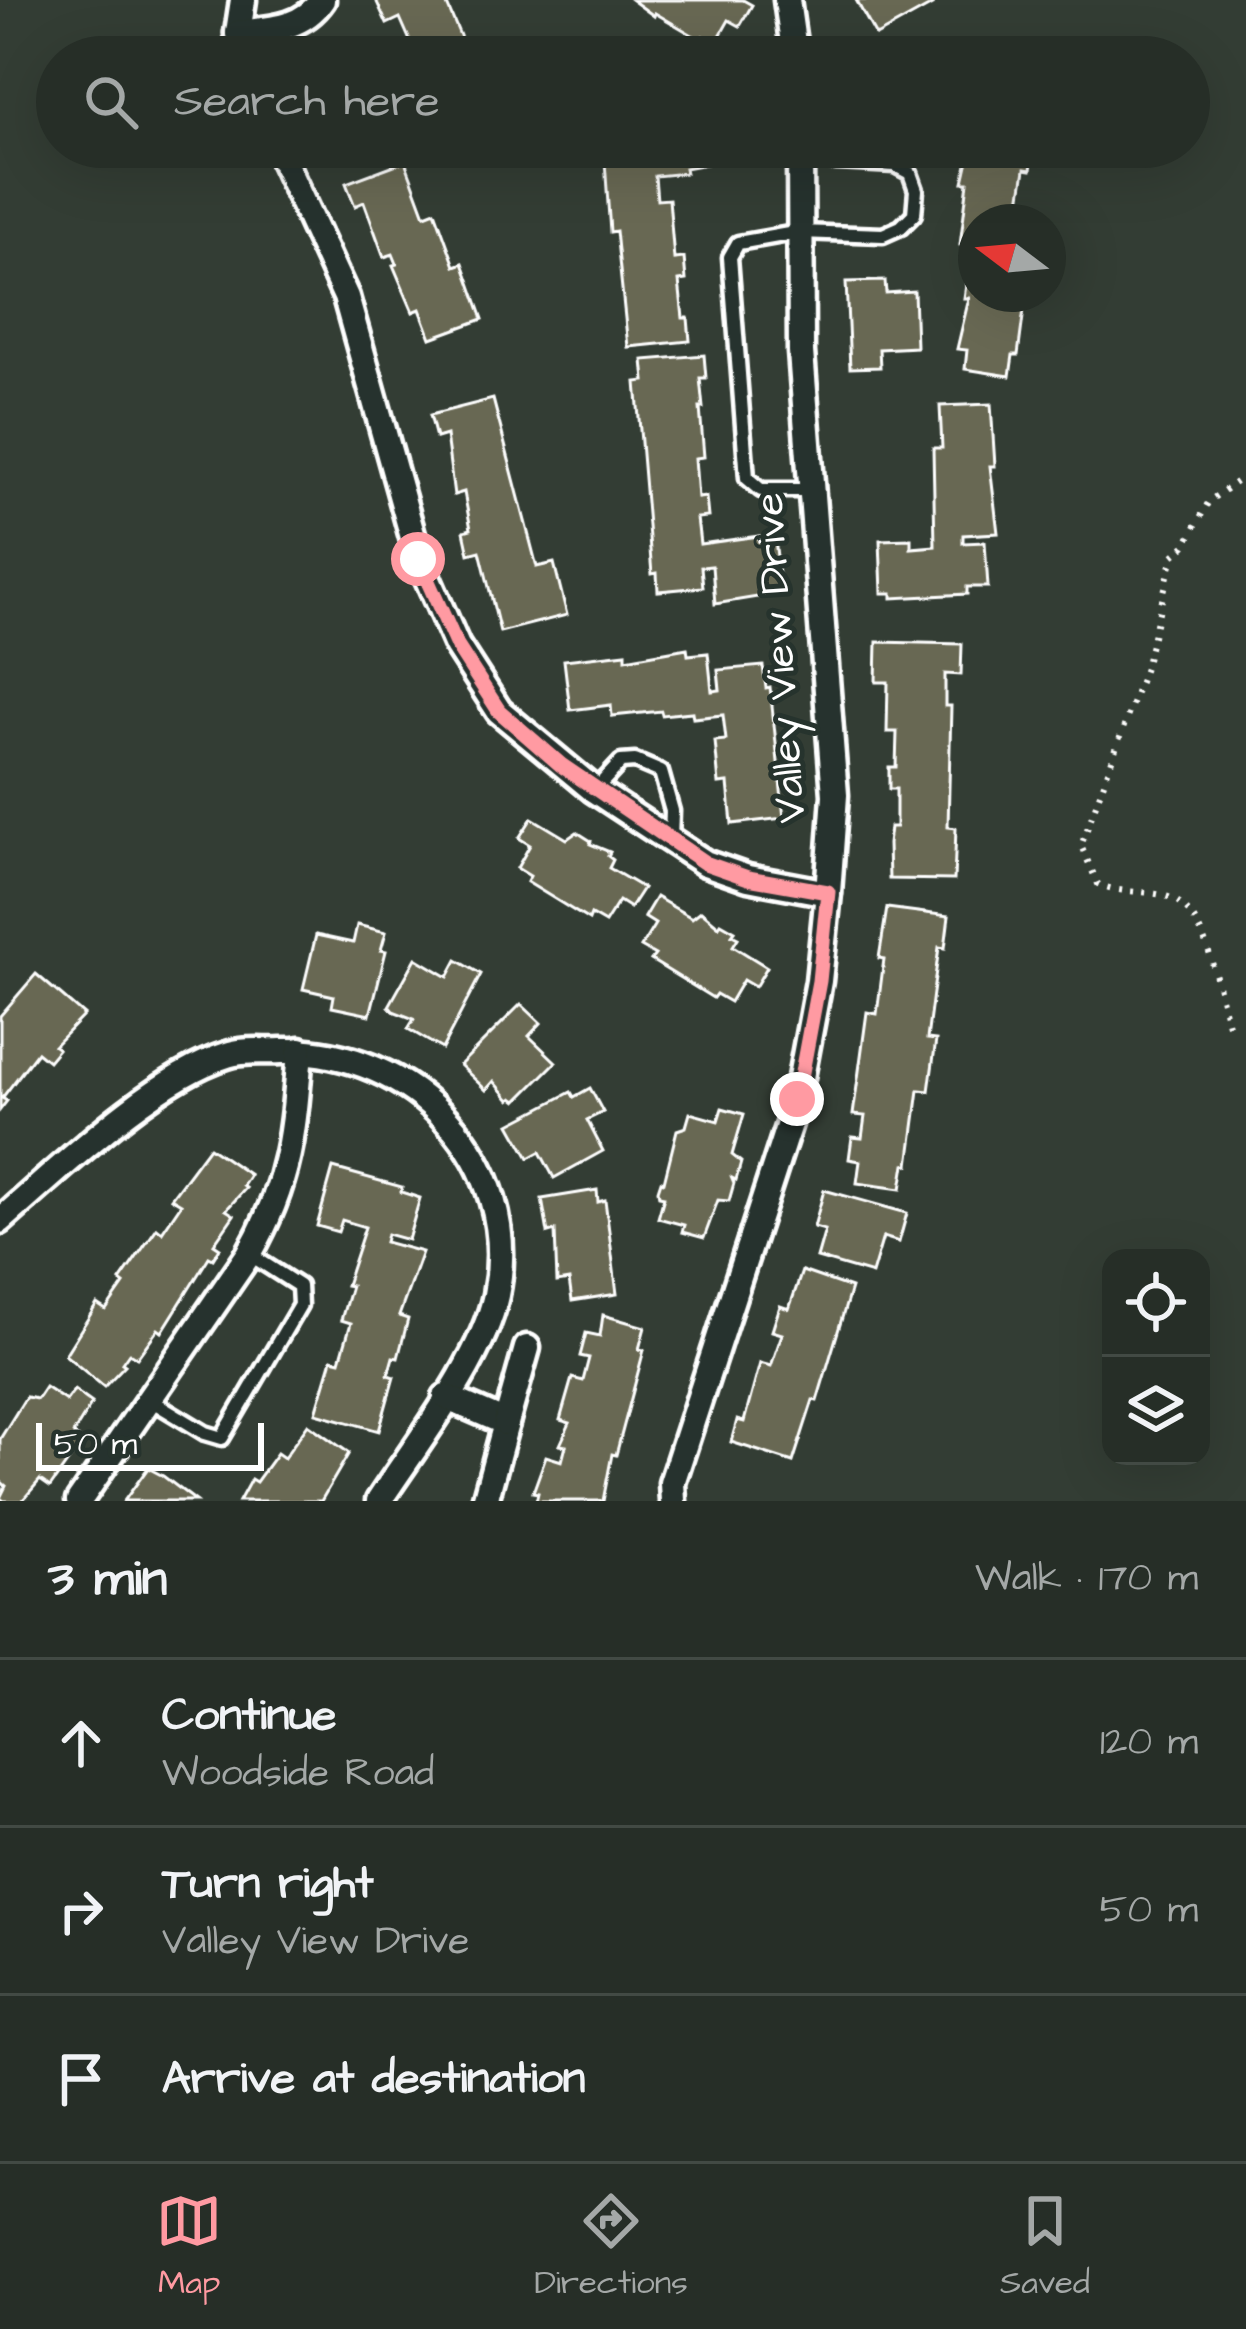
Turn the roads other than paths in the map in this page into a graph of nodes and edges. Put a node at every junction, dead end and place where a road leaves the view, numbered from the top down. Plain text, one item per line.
1 (243, 0) edge
2 (322, 0) edge
3 (787, 0) edge
4 (241, 36) edge
5 (264, 36) edge
6 (793, 36) edge
7 (287, 168) edge
8 (800, 168) edge
9 (901, 168) edge
10 (800, 232) junction
11 (810, 490) junction
12 (594, 790) junction
13 (670, 840) junction
14 (828, 892) junction
15 (300, 1051) junction
16 (0, 1221) edge
17 (249, 1254) junction
18 (527, 1348) dead end
19 (446, 1397) junction
20 (148, 1399) junction
21 (506, 1423) junction
22 (79, 1501) edge
23 (379, 1501) edge
24 (485, 1501) edge
25 (673, 1501) edge

1 - 4 street
2 - 5 street
3 - 6 street
7 - 12 street
8 - 10 street, Valley View Drive
9 - 10 lane
10 - 11 street, Valley View Drive
10 - 11 lane
11 - 14 street, Valley View Drive
12 - 13 street
12 - 13 lane
13 - 14 street
14 - 25 street, Valley View Drive
15 - 16 street
15 - 17 street
15 - 19 street
17 - 20 street
17 - 20 lane
18 - 21 street
19 - 21 street
19 - 23 street
20 - 22 street
21 - 24 street

